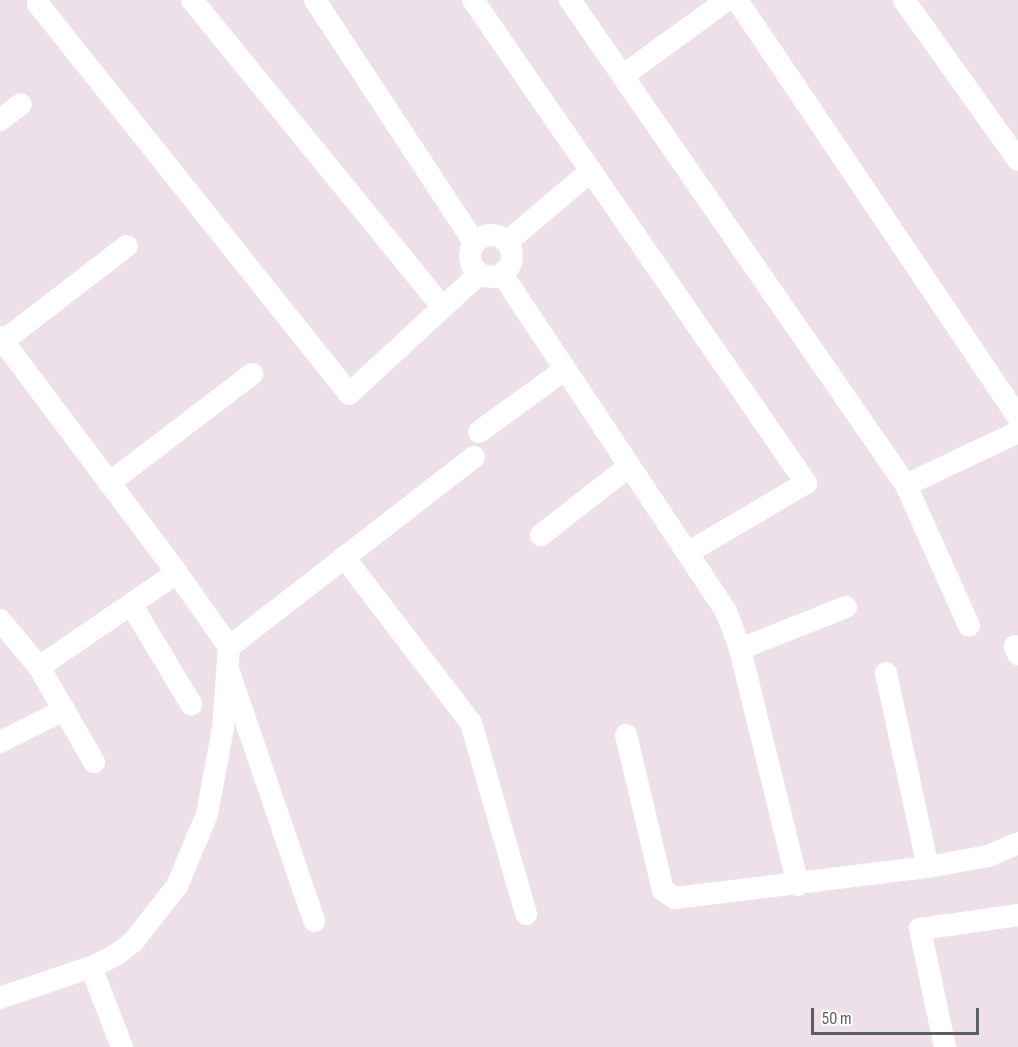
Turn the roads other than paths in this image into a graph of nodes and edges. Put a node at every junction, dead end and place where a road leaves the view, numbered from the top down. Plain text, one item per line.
1 (192, 0) edge
2 (315, 0) edge
3 (473, 0) edge
4 (570, 0) edge
5 (727, 0) edge
6 (737, 0) edge
7 (904, 0) edge
8 (38, 4) dead end
9 (624, 75) junction
10 (21, 104) dead end
11 (0, 120) edge
12 (1018, 160) edge
13 (591, 171) junction
14 (474, 242) junction
15 (507, 242) junction
16 (127, 246) dead end
17 (479, 274) junction
18 (502, 274) junction
19 (443, 308) junction
20 (2, 339) edge
21 (564, 370) junction
22 (252, 374) dead end
23 (1018, 417) edge
24 (479, 432) dead end
25 (1018, 432) edge
26 (474, 457) dead end
27 (628, 467) junction
28 (109, 483) junction
29 (906, 485) junction
30 (542, 535) dead end
31 (687, 553) junction
32 (344, 557) junction
33 (177, 573) junction
34 (131, 604) junction
35 (846, 607) dead end
36 (0, 620) edge
37 (969, 626) dead end
38 (740, 649) junction
39 (228, 657) junction
40 (39, 667) junction
41 (886, 673) dead end
42 (191, 704) dead end
43 (64, 710) junction
44 (626, 735) dead end
45 (0, 742) edge
46 (94, 762) dead end
47 (1018, 843) edge
48 (928, 867) junction
49 (798, 885) junction
50 (526, 914) dead end
51 (1018, 915) edge
52 (314, 921) dead end
53 (91, 967) junction
54 (0, 998) edge
55 (122, 1047) edge
56 (945, 1047) edge

1 - 19 street
2 - 14 street
3 - 13 street
4 - 9 street
5 - 9 street
6 - 23 street
7 - 12 street
8 - 19 street
9 - 29 street
10 - 11 street
13 - 15 street
13 - 31 street
14 - 15 street
14 - 17 street
15 - 18 street
16 - 20 street
17 - 18 street
17 - 19 street
18 - 21 street
20 - 28 street
21 - 24 street
21 - 27 street
22 - 28 street
25 - 29 street
26 - 32 street
27 - 30 street
27 - 31 street
28 - 33 street
29 - 37 street
31 - 38 street
32 - 39 street
32 - 50 street
33 - 34 street
33 - 39 street
34 - 40 street
34 - 42 street
35 - 38 street
36 - 40 street
38 - 49 street
39 - 52 street
39 - 53 street
40 - 43 street
41 - 48 street
43 - 45 street
43 - 46 street
44 - 49 street
47 - 48 street
48 - 49 street
51 - 56 street
53 - 54 street
53 - 55 street

